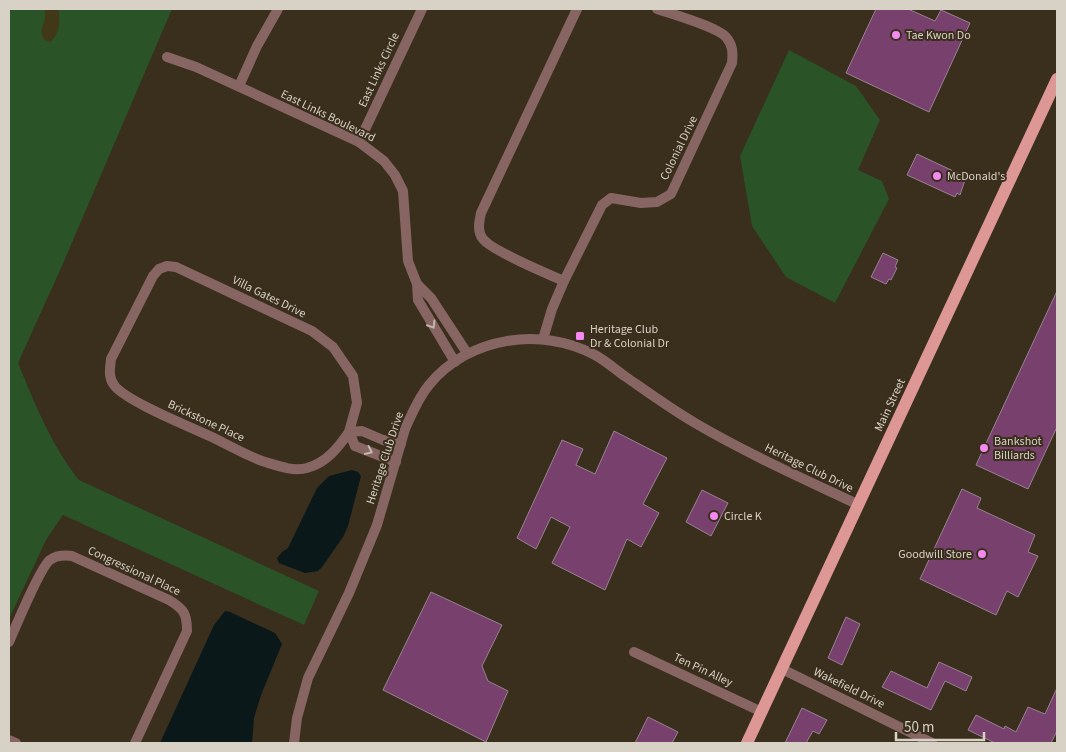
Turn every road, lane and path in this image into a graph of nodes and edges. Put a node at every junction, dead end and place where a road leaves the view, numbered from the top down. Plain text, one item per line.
1 (278, 9) edge
2 (422, 9) edge
3 (577, 9) edge
4 (657, 9) edge
5 (167, 57) dead end
6 (1057, 79) edge
7 (239, 86) junction
8 (359, 142) junction
9 (564, 281) junction
10 (417, 284) junction
11 (131, 320) joint
12 (543, 339) junction
13 (467, 353) junction
14 (455, 362) junction
15 (349, 432) junction
16 (401, 444) junction
17 (396, 462) junction
18 (858, 505) junction
19 (9, 642) edge
20 (634, 652) dead end
21 (782, 669) junction
22 (762, 712) junction
23 (9, 740) edge
24 (16, 743) edge
25 (134, 743) edge
26 (294, 743) edge
27 (747, 743) edge
28 (932, 743) edge

1 - 7 street
2 - 8 street, East Links Circle
3 - 9 street
4 - 9 street, Colonial Drive
5 - 7 street, East Links Boulevard
6 - 18 main road, Main Street
7 - 8 street, East Links Boulevard
8 - 10 street, East Links Boulevard
9 - 12 street, Colonial Drive
10 - 13 street, East Links Boulevard
10 -> 14 street, East Links Boulevard
11 - 15 street, Brickstone Place
11 - 15 street, Villa Gates Drive
12 - 13 street, Heritage Club Drive
12 - 18 street, Heritage Club Drive
13 - 14 street, Heritage Club Drive
14 - 16 street, Heritage Club Drive
15 - 16 street
15 -> 17 street
16 - 17 street, Heritage Club Drive
17 - 26 street, Heritage Club Drive
18 - 21 main road, Main Street
19 - 25 street, Congressional Place
20 - 22 street, Ten Pin Alley
21 - 22 main road, Main Street
21 - 28 street, Wakefield Drive
22 - 27 main road, Main Street
23 - 24 street

